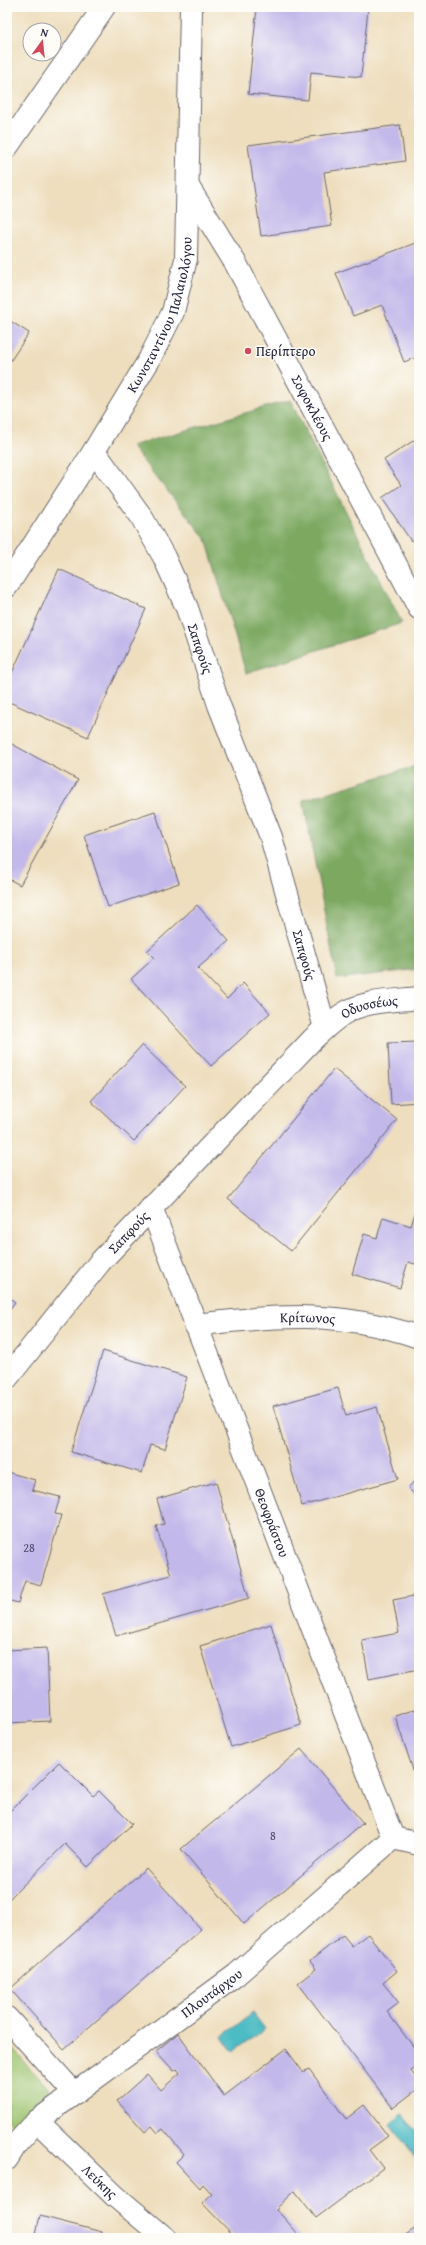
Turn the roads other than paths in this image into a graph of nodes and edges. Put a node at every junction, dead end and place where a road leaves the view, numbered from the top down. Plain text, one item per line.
1 (104, 7) edge
2 (191, 7) edge
3 (7, 147) edge
4 (189, 188) junction
5 (94, 451) junction
6 (7, 586) edge
7 (419, 608) edge
8 (419, 998) edge
9 (325, 1028) junction
10 (151, 1207) junction
11 (195, 1325) junction
12 (419, 1337) edge
13 (7, 1378) edge
14 (393, 1838) junction
15 (419, 1844) edge
16 (7, 2018) edge
17 (75, 2094) junction
18 (37, 2121) junction
19 (10, 2145) edge
20 (165, 2238) edge

1 - 3 street
2 - 4 street, Κωνσταντίνου Παλαιολόγου
4 - 5 street, Κωνσταντίνου Παλαιολόγου
4 - 7 street, Σοφοκλέους
5 - 6 street, Κωνσταντίνου Παλαιολόγου
5 - 9 street, Σαπφούς
8 - 9 street, Οδυσσέως
9 - 10 street, Σαπφούς
10 - 11 street, Θεοφράστου
10 - 13 street, Σαπφούς
11 - 12 street, Κρίτωνος
11 - 14 street, Θεοφράστου
14 - 15 street
14 - 17 street, Πλουτάρχου
16 - 17 street
17 - 18 street, Πλουτάρχου
18 - 19 street, Πλουτάρχου
18 - 20 street, Λεύκης

